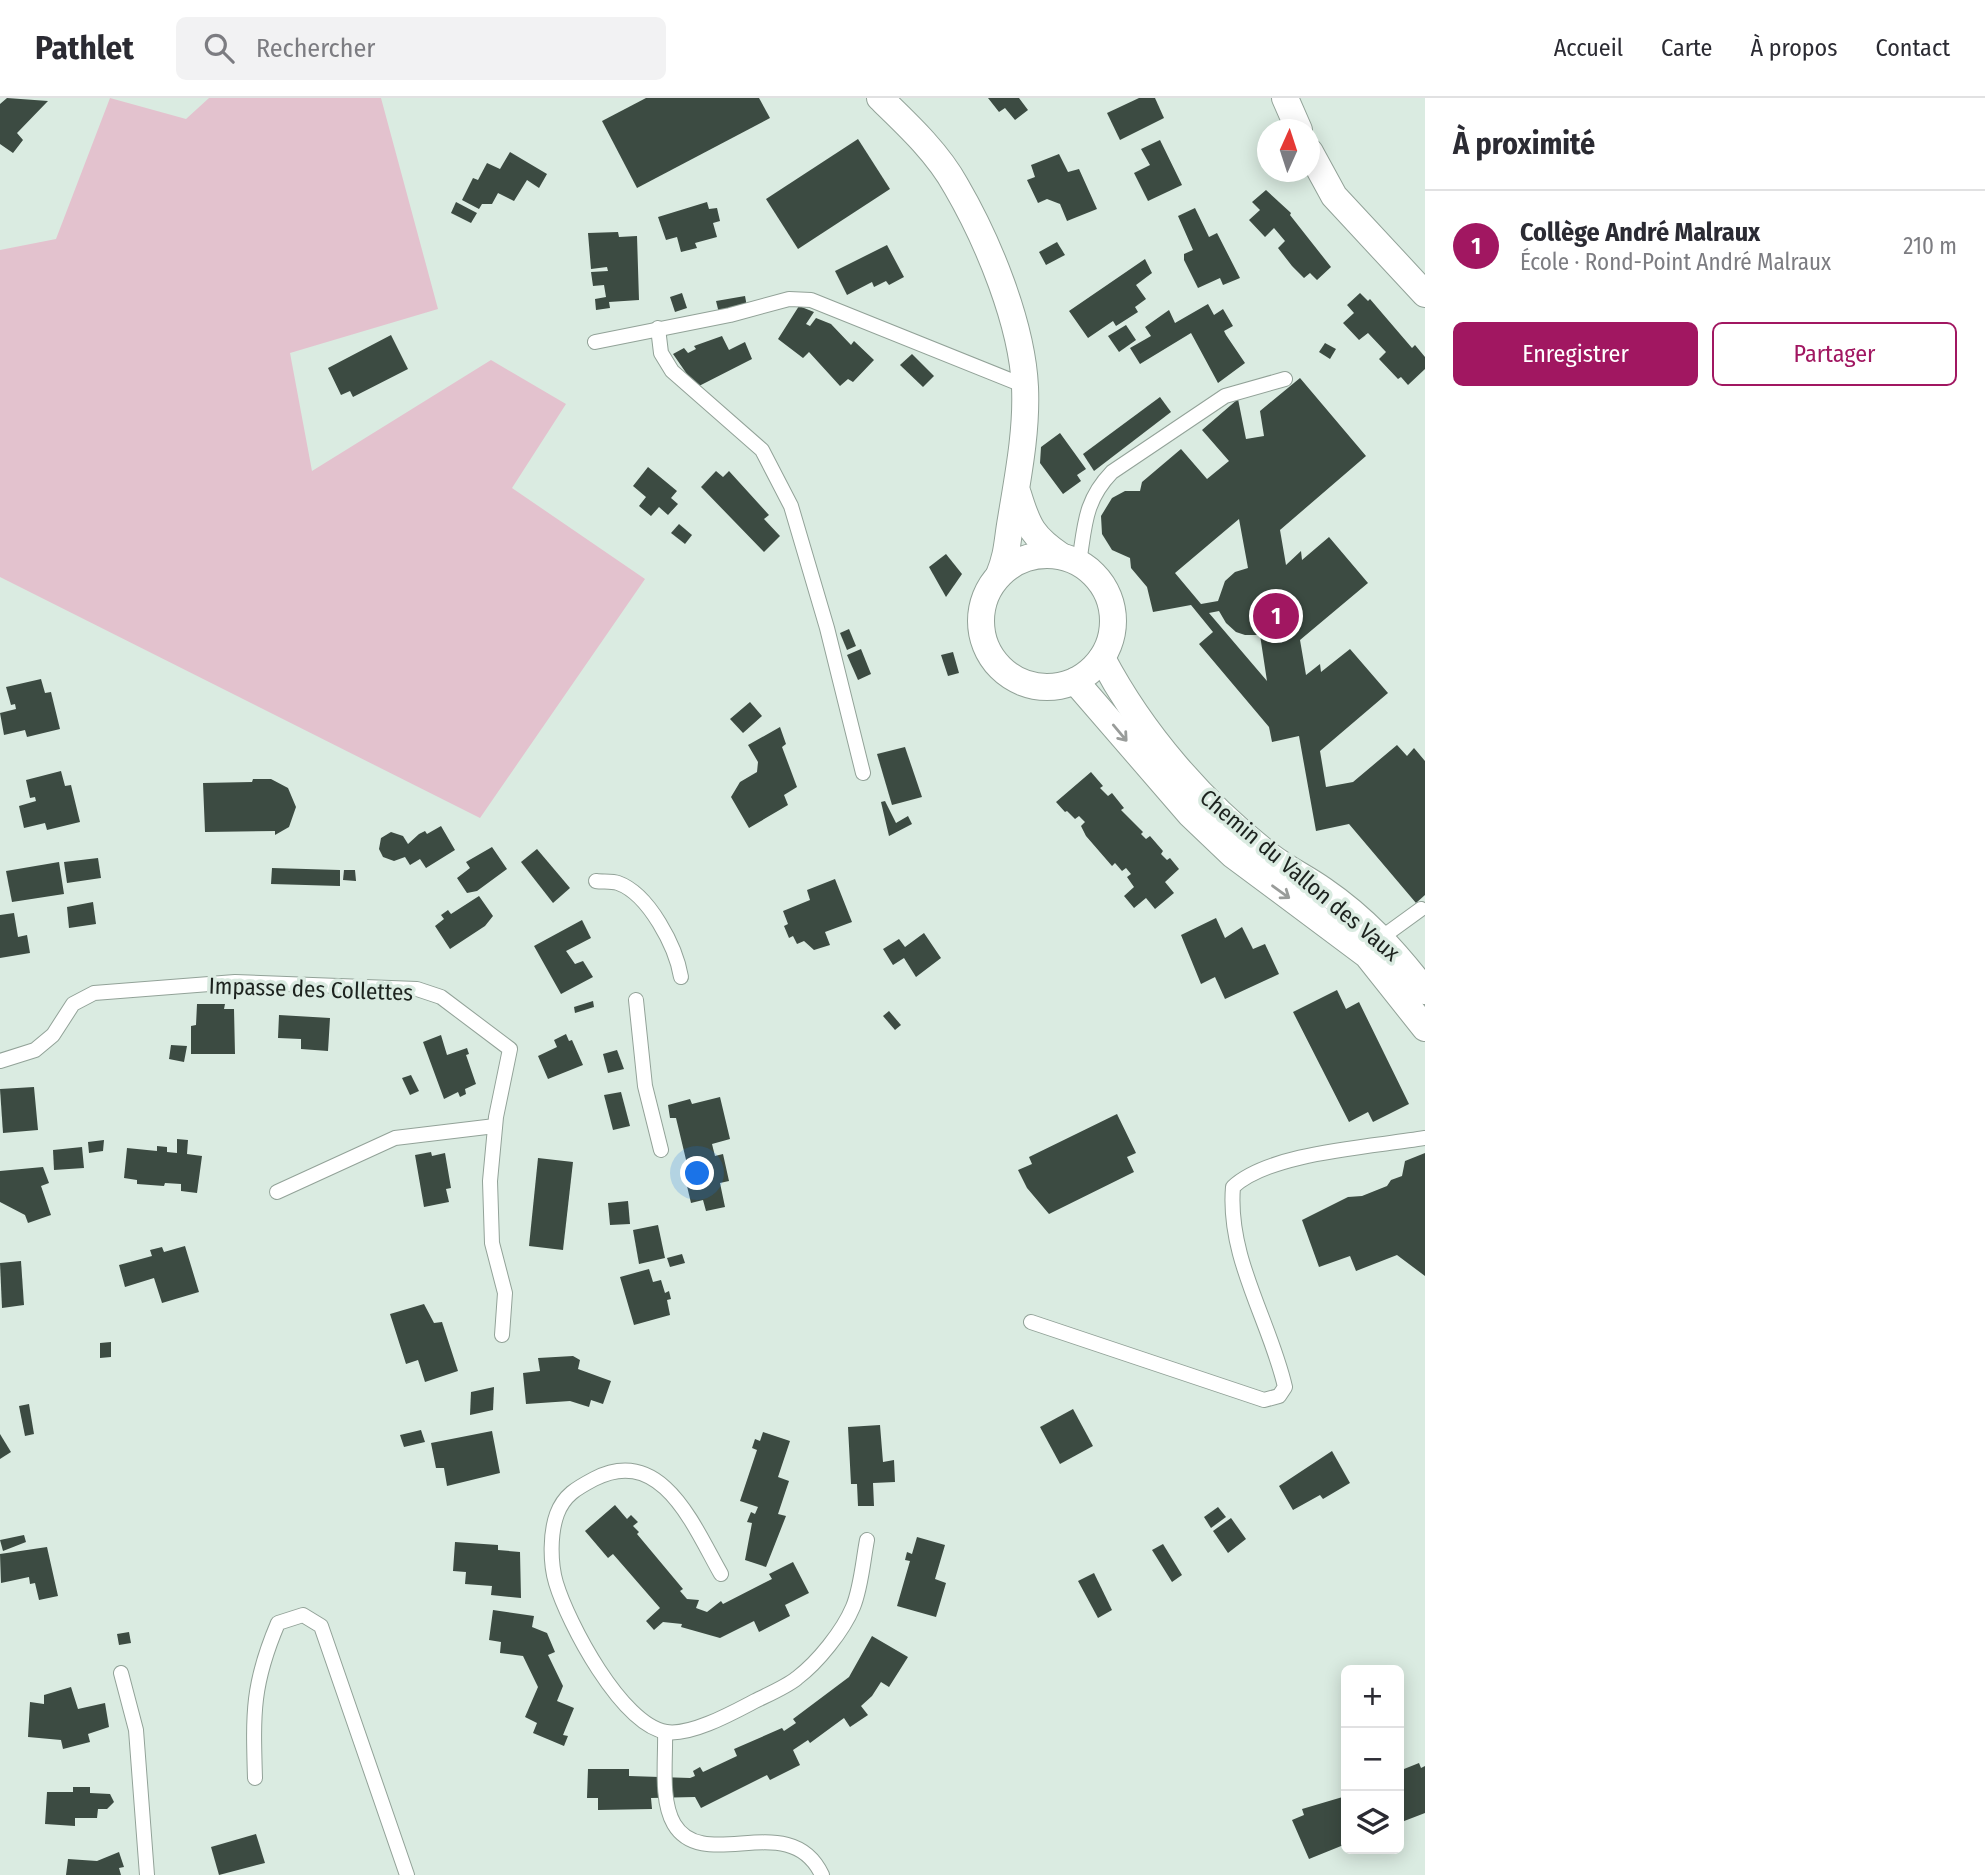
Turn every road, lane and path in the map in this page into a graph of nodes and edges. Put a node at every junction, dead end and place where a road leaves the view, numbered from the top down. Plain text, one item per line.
1 (880, 98) edge
2 (1285, 98) edge
3 (1294, 119) edge
4 (1320, 170) edge
5 (1425, 294) edge
6 (658, 328) junction
7 (595, 342) dead end
8 (1285, 379) dead end
9 (1025, 386) junction
10 (1017, 492) junction
11 (1070, 560) junction
12 (999, 575) junction
13 (1102, 659) junction
14 (1075, 681) junction
15 (863, 773) dead end
16 (596, 881) dead end
17 (1421, 909) dead end
18 (1381, 938) junction
19 (681, 977) dead end
20 (1425, 991) edge
21 (636, 1000) dead end
22 (1425, 1028) edge
23 (0, 1061) edge
24 (495, 1126) junction
25 (1425, 1138) edge
26 (661, 1150) dead end
27 (277, 1192) dead end
28 (1031, 1322) dead end
29 (502, 1335) dead end
30 (867, 1540) dead end
31 (721, 1574) dead end
32 (121, 1673) dead end
33 (665, 1732) junction
34 (255, 1778) dead end
35 (147, 1875) edge
36 (407, 1875) edge
37 (822, 1875) edge

1 - 9 street
2 - 3 street
4 - 5 street
6 - 7 lane
6 - 9 lane
6 - 15 lane
8 - 11 lane
9 - 10 street
10 - 11 street
10 - 12 street
11 - 12 street
11 - 13 street
12 - 14 street
13 - 14 street
13 - 18 street, Chemin du Vallon des Vaux
14 -> 22 street, Chemin du Vallon des Vaux
16 - 19 lane
17 - 18 lane
18 - 20 street, Chemin du Vallon des Vaux
21 - 26 lane
23 - 24 lane, Impasse des Collettes
24 - 27 lane
24 - 29 lane, Impasse des Collettes
25 - 28 lane
30 - 33 lane
31 - 33 lane
32 - 35 lane
33 - 37 lane
34 - 36 lane

